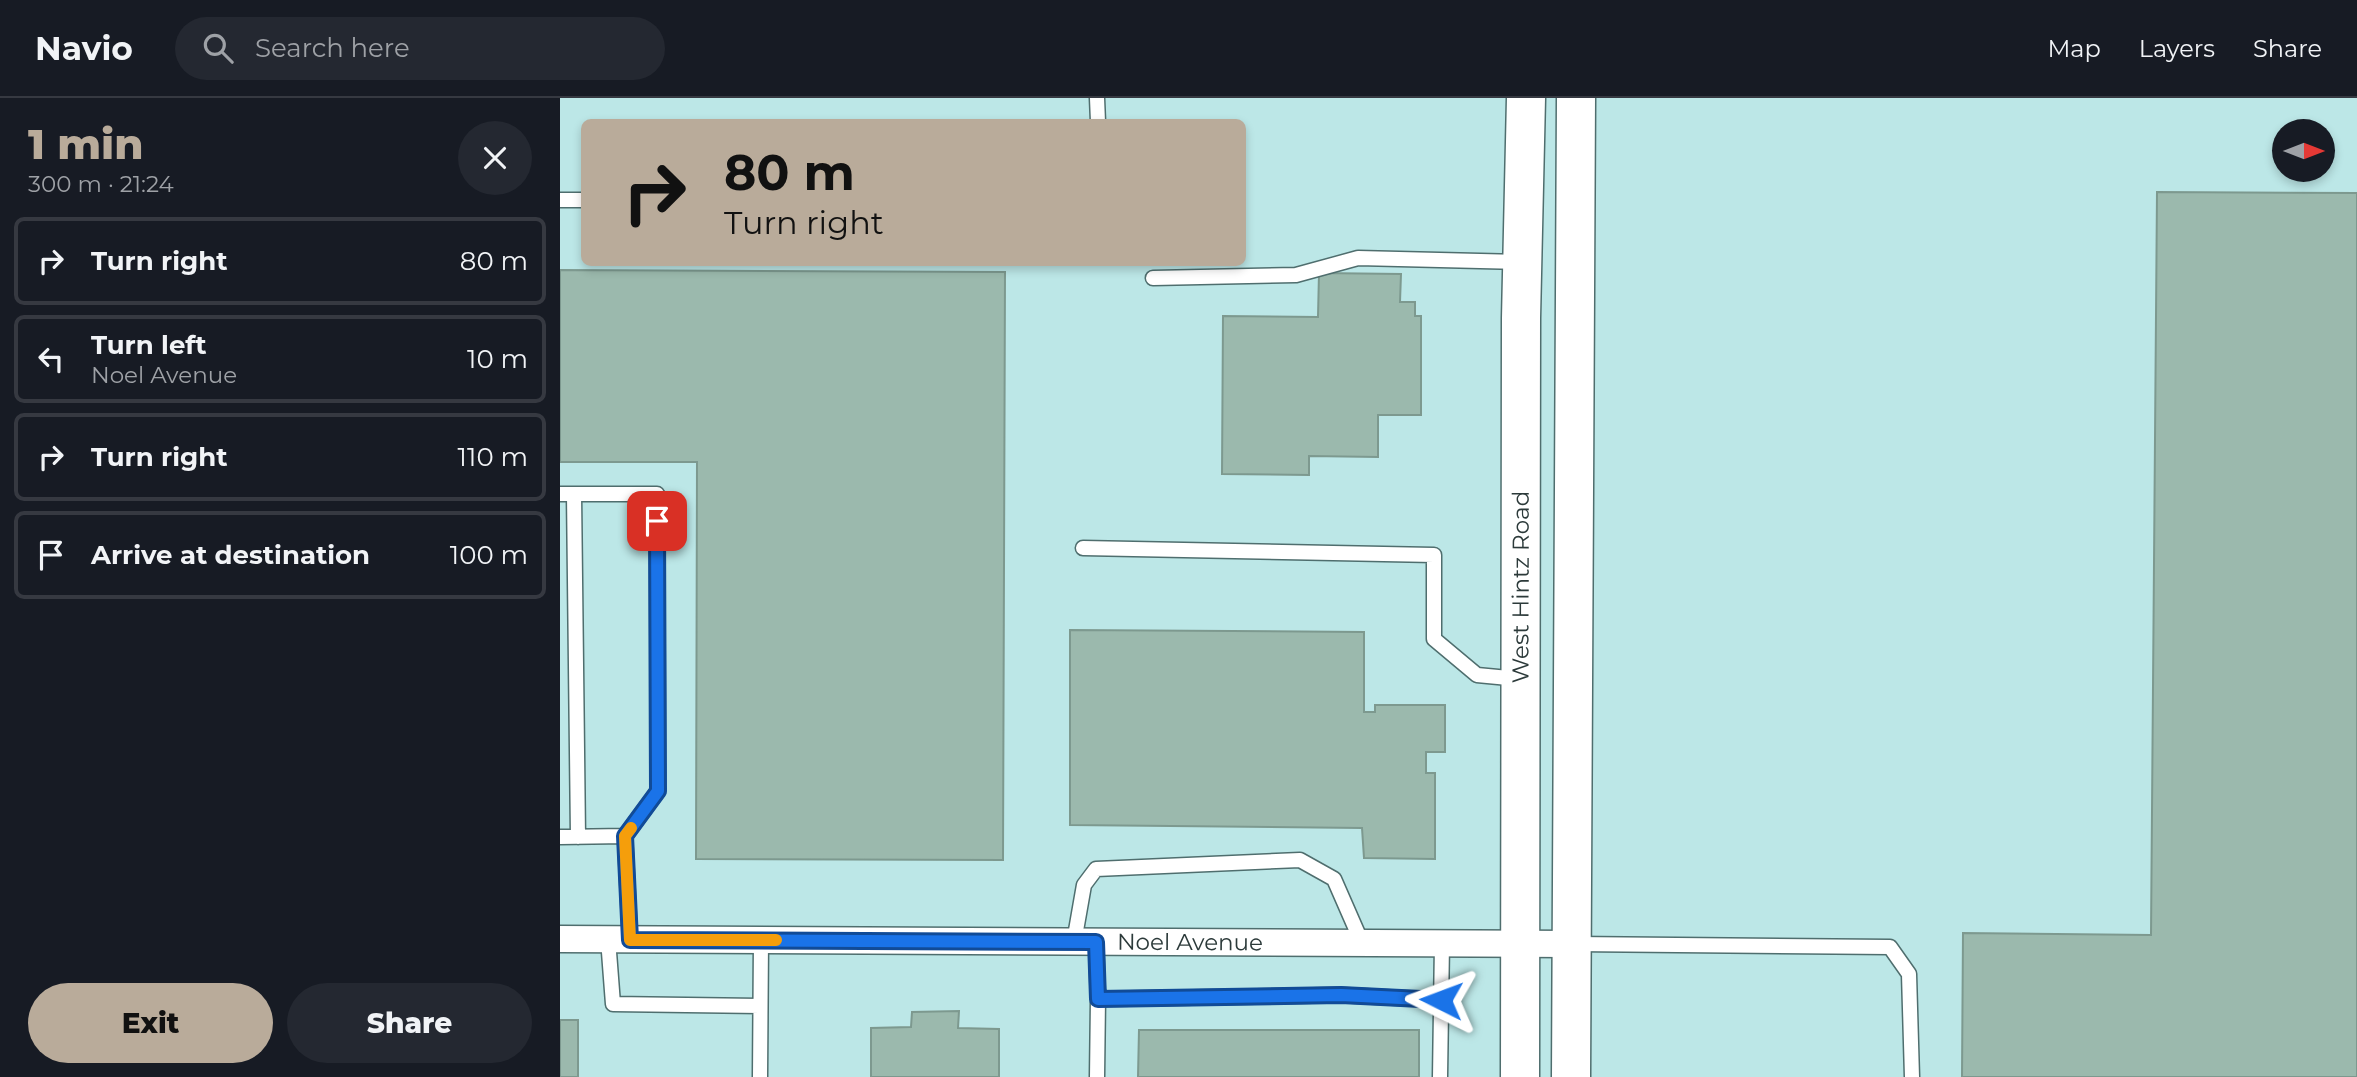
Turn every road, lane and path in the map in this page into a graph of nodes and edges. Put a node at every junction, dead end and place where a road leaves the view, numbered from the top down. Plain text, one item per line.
1 (1097, 98) edge
2 (1526, 98) edge
3 (1576, 98) edge
4 (1098, 119) edge
5 (560, 200) edge
6 (581, 200) edge
7 (1522, 262) junction
8 (1153, 278) dead end
9 (567, 494) edge
10 (1083, 548) dead end
11 (1520, 679) junction
12 (625, 836) junction
13 (560, 837) edge
14 (578, 837) junction
15 (560, 939) edge
16 (619, 939) junction
17 (761, 940) junction
18 (1085, 942) junction
19 (1362, 943) junction
20 (1442, 943) junction
21 (1519, 944) junction
22 (1569, 944) junction
23 (1098, 999) junction
24 (1441, 1000) junction
25 (760, 1006) junction
26 (760, 1077) edge
27 (1097, 1077) edge
28 (1440, 1077) edge
29 (1520, 1077) edge
30 (1571, 1077) edge
31 (1912, 1077) edge

1 - 4 lane
2 - 7 main road, West Hintz Road
3 - 22 main road
5 - 6 lane
7 - 8 lane
7 - 11 main road, West Hintz Road
9 - 12 lane
9 - 14 lane
10 - 11 lane
11 - 21 main road, West Hintz Road
12 - 14 lane
12 - 16 lane
13 - 14 lane
15 - 16 street, Noel Avenue
16 - 17 street, Noel Avenue
16 - 25 lane
17 - 18 street, Noel Avenue
17 - 25 lane
18 - 19 street, Noel Avenue
18 - 19 lane
18 - 23 lane
19 - 20 street, Noel Avenue
20 - 21 street, Noel Avenue
20 - 24 lane
21 - 22 street, Noel Avenue
21 - 29 main road, West Hintz Road
22 - 30 main road
22 - 31 lane
23 - 24 lane
23 - 27 lane
24 - 28 lane
25 - 26 lane

